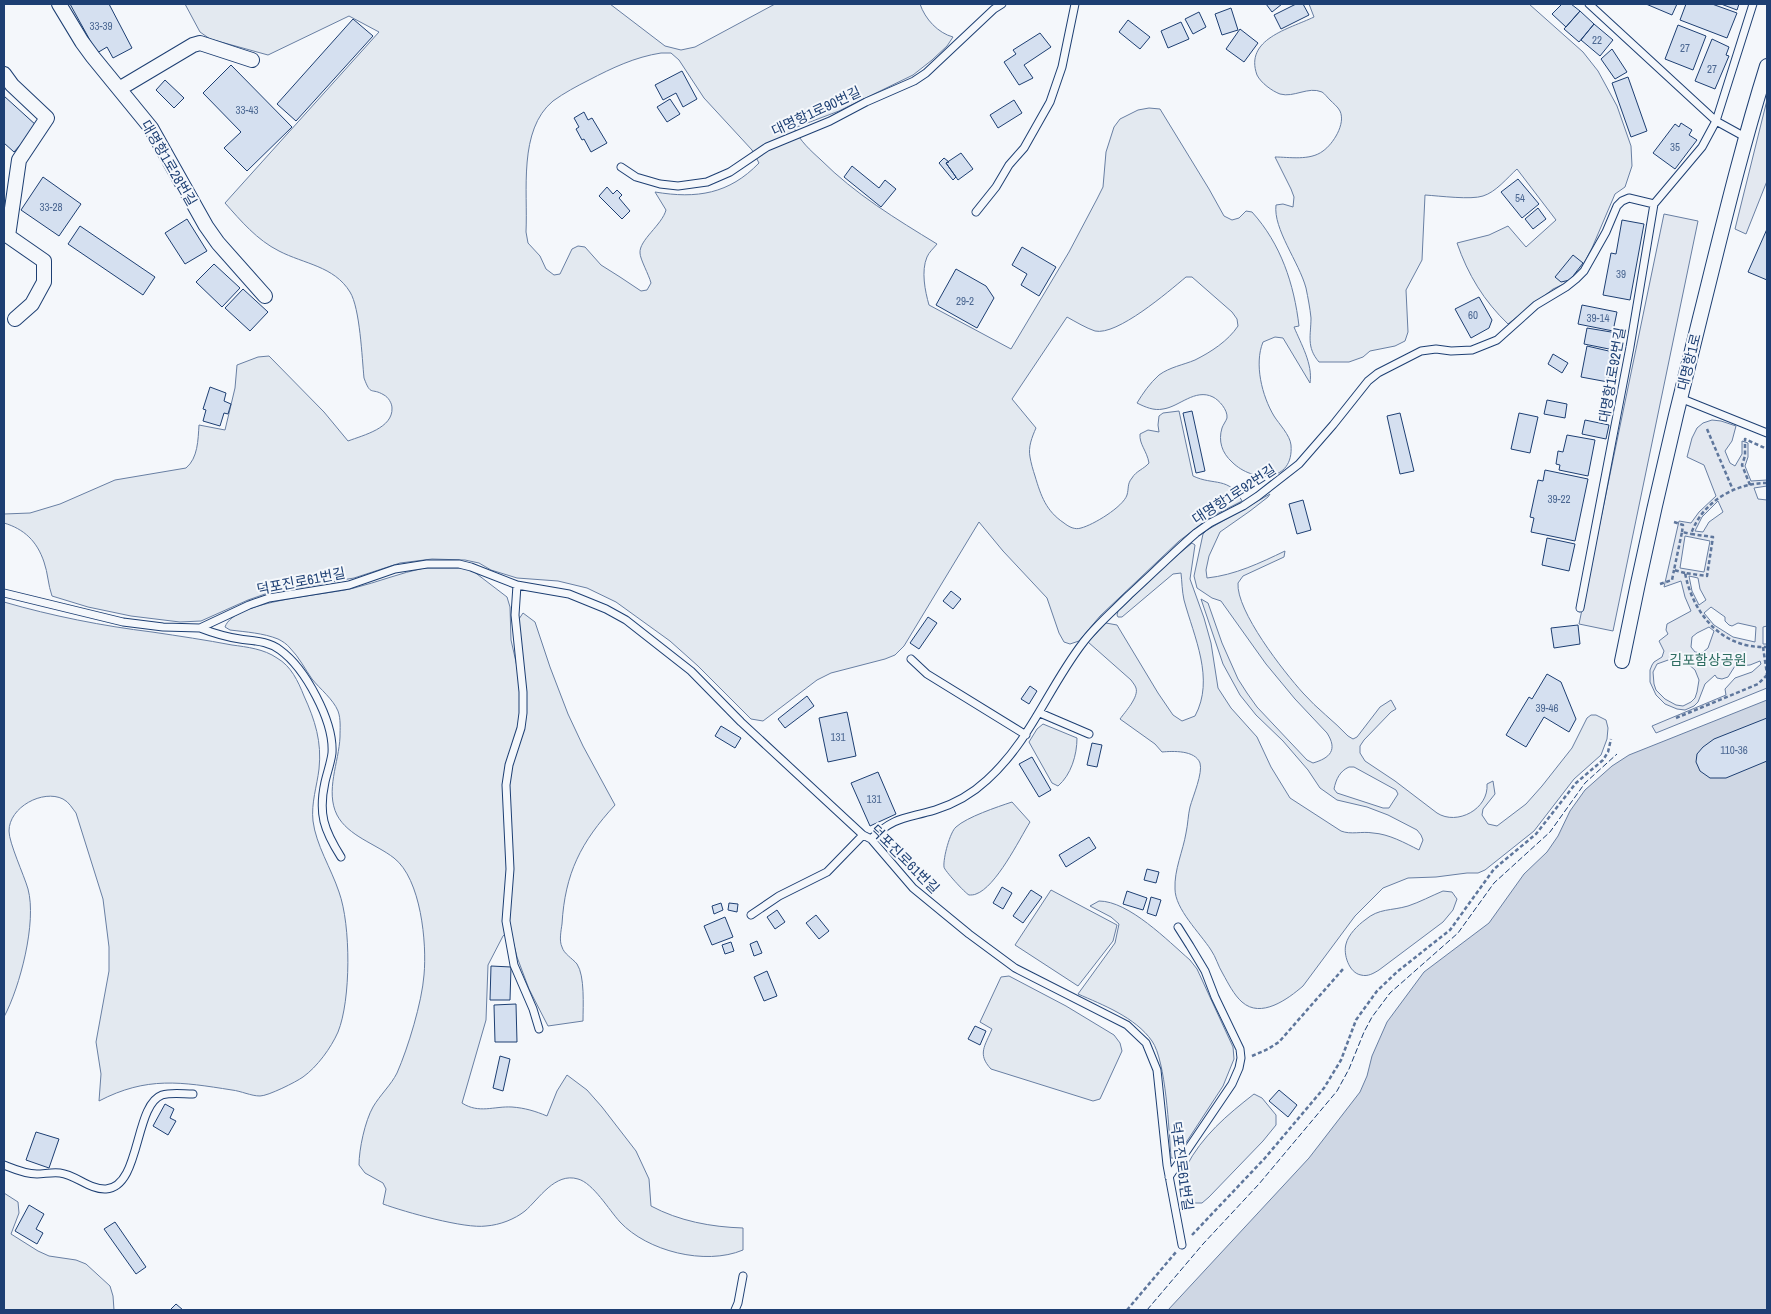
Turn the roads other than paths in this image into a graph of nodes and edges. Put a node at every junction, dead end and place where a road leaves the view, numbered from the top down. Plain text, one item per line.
1 (59, 4) edge
2 (1002, 4) edge
3 (1075, 4) edge
4 (1588, 4) edge
5 (1753, 4) edge
6 (252, 60) dead end
7 (1767, 66) edge
8 (4, 74) edge
9 (119, 89) junction
10 (1716, 121) junction
11 (1745, 137) junction
12 (621, 167) dead end
13 (1654, 204) junction
14 (976, 212) dead end
15 (265, 296) dead end
16 (15, 319) dead end
17 (1680, 398) junction
18 (1767, 433) edge
19 (517, 585) junction
20 (4, 593) edge
21 (1580, 608) dead end
22 (200, 628) junction
23 (911, 659) dead end
24 (1622, 661) dead end
25 (1040, 713) junction
26 (1089, 734) dead end
27 (1026, 735) junction
28 (863, 835) junction
29 (871, 839) junction
30 (341, 857) dead end
31 (751, 915) dead end
32 (1178, 927) dead end
33 (539, 1029) dead end
34 (193, 1094) dead end
35 (4, 1165) edge
36 (1169, 1178) junction
37 (1182, 1245) road end
38 (743, 1276) dead end
39 (735, 1310) edge

1 - 9 street, 대명항1로28번길
2 - 12 lane, 대명항1로90번길
3 - 14 lane
4 - 10 lane
5 - 10 lane
6 - 9 street
7 - 11 street, 대명항1로
8 - 16 street
9 - 15 street, 대명항1로28번길
10 - 11 lane
10 - 13 lane
11 - 17 street, 대명항1로
13 - 21 lane, 대명항1로92번길
13 - 25 lane, 대명항1로92번길
17 - 18 lane
17 - 24 street, 대명항1로
19 - 22 lane, 덕포진로61번길
19 - 28 lane, 덕포진로61번길
19 - 33 lane
20 - 22 lane, 덕포진로61번길
22 - 30 lane
23 - 27 lane
25 - 26 lane
25 - 27 lane, 대명항1로92번길
27 - 29 lane, 대명항1로92번길
28 - 29 lane, 덕포진로61번길
28 - 31 lane
29 - 36 lane, 덕포진로61번길
32 - 36 lane
34 - 35 lane
36 - 37 lane, 덕포진로61번길
38 - 39 lane

